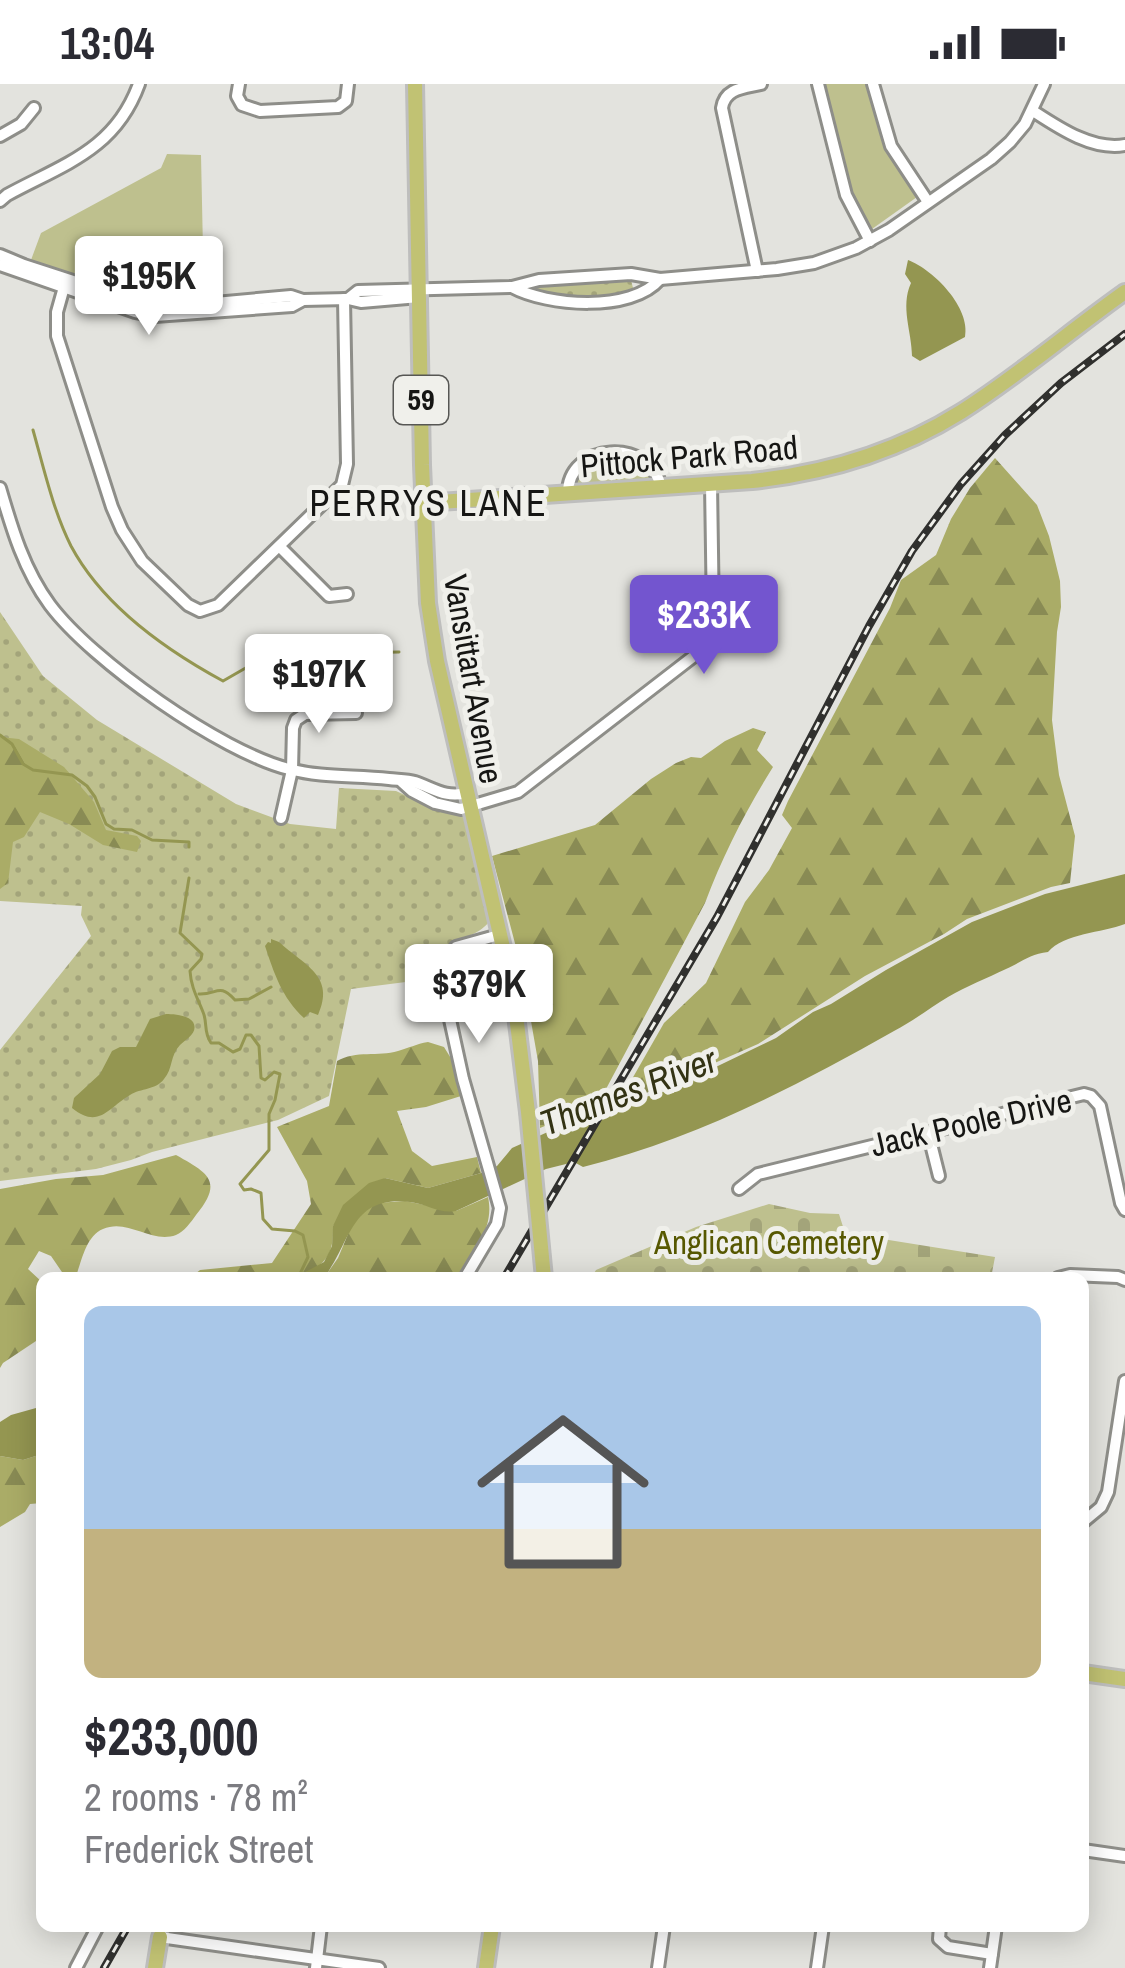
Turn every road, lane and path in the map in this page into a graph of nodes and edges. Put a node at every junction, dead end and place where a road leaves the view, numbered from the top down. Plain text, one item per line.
1 (140, 84) edge
2 (239, 84) edge
3 (348, 84) edge
4 (415, 84) edge
5 (760, 84) edge
6 (818, 84) edge
7 (873, 84) edge
8 (1044, 84) edge
9 (34, 108) dead end
10 (1033, 111) junction
11 (0, 136) edge
12 (1125, 145) edge
13 (0, 201) edge
14 (928, 202) junction
15 (870, 241) junction
16 (0, 255) edge
17 (0, 265) edge
18 (758, 271) junction
19 (660, 279) junction
20 (65, 284) junction
21 (512, 287) junction
22 (418, 292) junction
23 (1125, 292) edge
24 (346, 298) junction
25 (711, 484) junction
26 (0, 488) edge
27 (662, 488) junction
28 (568, 494) junction
29 (424, 503) junction
30 (280, 547) junction
31 (347, 594) dead end
32 (356, 712) dead end
33 (292, 770) junction
34 (469, 800) junction
35 (281, 818) dead end
36 (499, 935) junction
37 (928, 1132) junction
38 (939, 1176) dead end
39 (739, 1189) dead end
40 (1125, 1210) edge
41 (469, 1272) edge
42 (543, 1272) edge
43 (1089, 1276) edge
44 (1125, 1280) edge
45 (1125, 1381) edge
46 (1089, 1517) edge
47 (1089, 1674) edge
48 (1125, 1679) edge
49 (1089, 1851) edge
50 (1125, 1856) edge
51 (95, 1932) edge
52 (161, 1932) edge
53 (166, 1932) edge
54 (321, 1932) edge
55 (491, 1932) edge
56 (663, 1932) edge
57 (822, 1932) edge
58 (940, 1932) edge
59 (991, 1961) edge
60 (316, 1964) edge
61 (76, 1968) edge
62 (155, 1968) edge
63 (379, 1968) edge
64 (486, 1968) edge
65 (658, 1968) edge
66 (817, 1968) edge

1 - 13 street
2 - 3 street
4 - 22 main road, Vansittart Avenue / 59
5 - 18 street
6 - 15 street
7 - 14 street
8 - 10 street
9 - 11 street
10 - 12 street
10 - 14 street
14 - 15 street
15 - 18 street
16 - 20 street
17 - 20 street
18 - 19 street
19 - 21 street
19 - 21 street
20 - 24 street
20 - 30 street
21 - 22 street
22 - 24 street
22 - 29 main road, Vansittart Avenue / 59
23 - 25 main road, Pittock Park Road
24 - 30 street
25 - 27 main road, Pittock Park Road
25 - 34 street
26 - 33 street
27 - 28 main road, Pittock Park Road
27 - 28 street
28 - 29 main road, Pittock Park Road
29 - 34 main road, Vansittart Avenue / 59
30 - 31 street
32 - 33 street
33 - 34 street
33 - 35 street
34 - 36 main road, Vansittart Avenue / 59
36 - 41 street
36 - 42 main road, Vansittart Avenue / 59, bridge
37 - 38 street
37 - 39 street, Jack Poole Drive
37 - 40 street, Jack Poole Drive
43 - 44 street
45 - 46 street
47 - 48 main road
49 - 50 street
51 - 61 street
52 - 62 main road
53 - 60 street
54 - 60 street
55 - 64 main road
56 - 65 street
57 - 66 street
58 - 59 street
60 - 63 street

